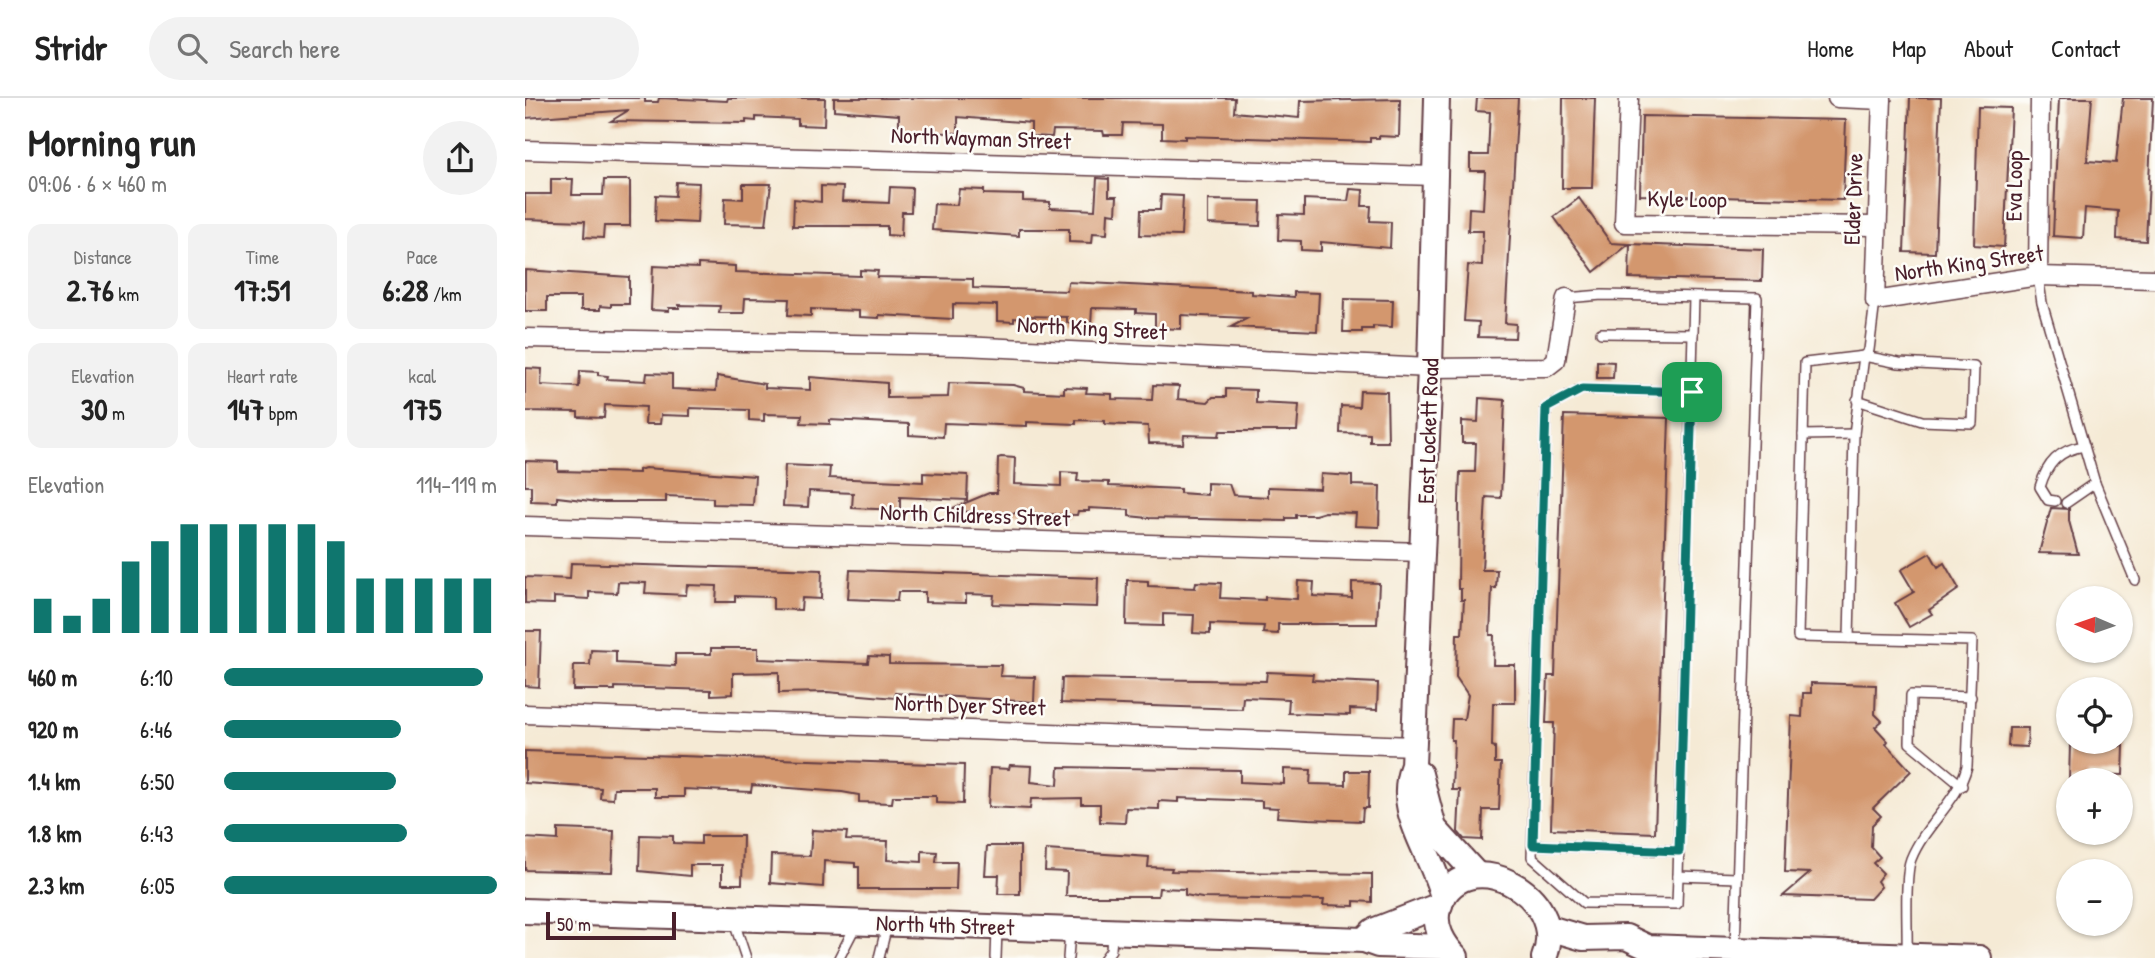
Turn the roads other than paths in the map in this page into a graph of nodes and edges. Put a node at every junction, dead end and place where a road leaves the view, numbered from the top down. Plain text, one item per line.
1 (1437, 98) edge
2 (1629, 98) edge
3 (1837, 98) edge
4 (2040, 98) edge
5 (1882, 99) edge
6 (525, 150) edge
7 (1435, 176) junction
8 (1875, 226) junction
9 (2038, 276) junction
10 (2155, 279) edge
11 (1695, 296) junction
12 (1566, 298) joint
13 (1875, 301) junction
14 (1601, 333) dead end
15 (1693, 334) junction
16 (525, 338) edge
17 (1864, 356) junction
18 (1430, 368) junction
19 (1692, 392) junction
20 (1857, 400) junction
21 (1854, 434) junction
22 (1803, 435) junction
23 (2084, 446) junction
24 (2095, 483) junction
25 (2055, 501) dead end
26 (2066, 503) dead end
27 (525, 526) edge
28 (1423, 552) junction
29 (2135, 580) dead end
30 (1849, 638) junction
31 (1971, 697) junction
32 (525, 714) edge
33 (1413, 755) junction
34 (1962, 786) junction
35 (1533, 845) junction
36 (1679, 851) junction
37 (1477, 874) junction
38 (1678, 876) junction
39 (1737, 878) junction
40 (1441, 901) junction
41 (525, 911) edge
42 (732, 918) junction
43 (858, 922) junction
44 (887, 923) junction
45 (997, 927) junction
46 (1549, 928) junction
47 (1070, 929) junction
48 (1364, 940) junction
49 (1111, 949) edge
50 (1735, 950) junction
51 (1452, 952) edge
52 (1638, 952) edge
53 (1907, 956) junction
54 (746, 958) edge
55 (839, 958) edge
56 (879, 958) edge
57 (996, 958) edge
58 (1068, 958) edge
59 (1544, 958) edge
60 (1979, 958) edge

1 - 7 street, East Lockett Road
2 - 8 street, Kyle Loop
3 - 5 street
4 - 9 street, Eva Loop
5 - 8 street, Elder Drive
6 - 7 street, North Wayman Street
7 - 18 street, East Lockett Road
8 - 13 street, Elder Drive
9 - 10 street, North King Street
9 - 13 street, North King Street
9 - 23 lane
11 - 12 lane, North King Street
11 - 15 lane
11 - 39 lane, North King Street
12 - 18 street, North King Street
13 - 17 lane
14 - 15 lane
15 - 19 lane
16 - 18 street, North King Street
17 - 20 lane
17 - 20 lane
17 - 22 lane
18 - 28 street, East Lockett Road
19 - 35 lane
19 - 36 lane
20 - 21 lane
21 - 22 lane
21 - 30 lane
22 - 30 lane
23 - 24 lane
23 - 25 lane
24 - 26 lane
24 - 29 lane
27 - 28 street, North Childress Street
28 - 33 street, East Lockett Road
30 - 31 lane
31 - 34 lane
31 - 34 lane
32 - 33 street, North Dyer Street
33 - 37 street, East Lockett Road
33 - 40 street, East Lockett Road
34 - 53 lane
35 - 36 lane
35 - 38 lane
36 - 38 lane
37 - 40 street
37 - 46 street
38 - 39 lane
39 - 50 lane
40 - 48 street
40 - 51 street, East Lockett Road
41 - 42 street, North 4th Street
42 - 43 street, North 4th Street
42 - 54 lane
43 - 44 street, North 4th Street
43 - 55 lane
44 - 45 street, North 4th Street
44 - 56 lane
45 - 47 street, North 4th Street
45 - 57 lane
46 - 52 street
46 - 59 street
47 - 49 street, North 4th Street
47 - 58 lane
48 - 49 street, North 4th Street
48 - 51 street, North 4th Street
50 - 52 street
50 - 53 street
53 - 60 street

